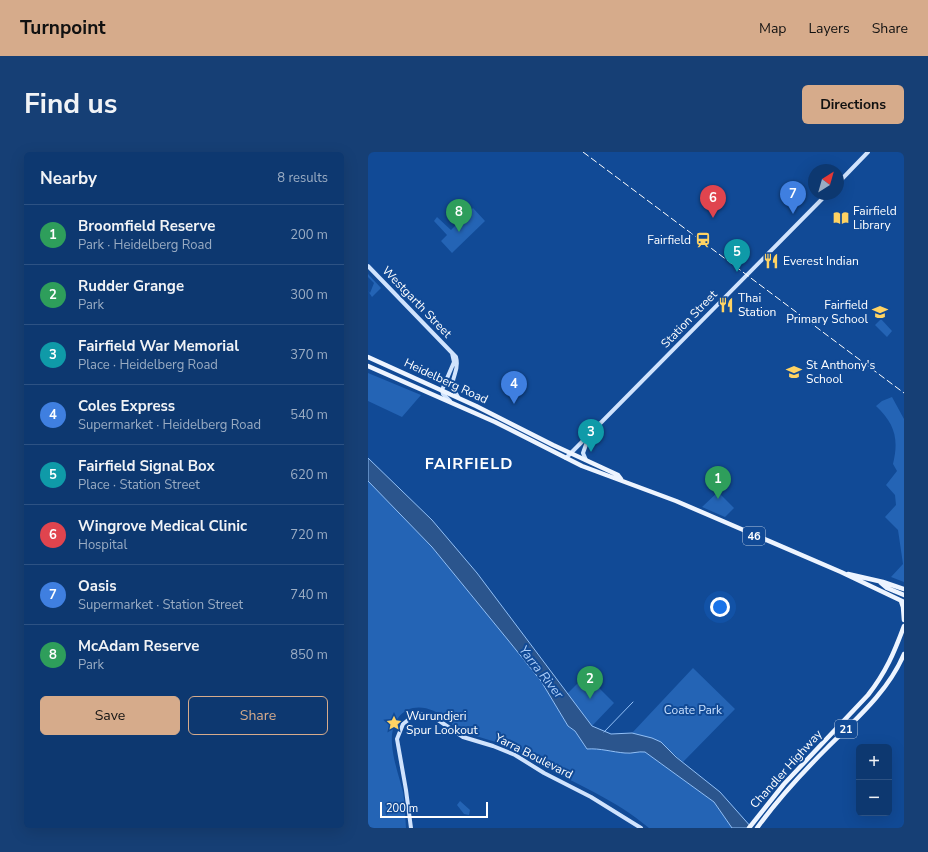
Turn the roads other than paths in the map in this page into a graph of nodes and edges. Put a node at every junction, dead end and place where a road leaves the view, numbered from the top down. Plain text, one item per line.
1 (868, 152) edge
2 (844, 177) edge
3 (821, 200) edge
4 (368, 266) edge
5 (368, 357) edge
6 (368, 366) edge
7 (453, 373) junction
8 (417, 378) junction
9 (414, 385) junction
10 (442, 390) junction
11 (458, 397) junction
12 (451, 402) junction
13 (592, 433) junction
14 (571, 454) junction
15 (566, 458) junction
16 (586, 461) junction
17 (621, 480) junction
18 (841, 572) junction
19 (855, 575) junction
20 (879, 581) junction
21 (871, 586) junction
22 (904, 589) edge
23 (904, 595) edge
24 (902, 601) edge
25 (904, 620) edge
26 (904, 626) edge
27 (904, 654) edge
28 (411, 828) edge
29 (641, 828) edge
30 (749, 828) edge
31 (757, 828) edge

1 - 2 main road
3 - 13 main road, Station Street
4 - 7 main road, Westgarth Street
5 - 8 main road, Heidelberg Road / 46
6 - 9 main road, Heidelberg Road / 46
7 - 10 main road, Westgarth Street
7 - 11 main road, Westgarth Street
8 - 9 main road
8 - 10 main road, Heidelberg Road / 46
9 - 12 main road, Heidelberg Road / 46
10 - 11 main road, Heidelberg Road / 46
10 - 12 main road
11 - 14 main road, Heidelberg Road / 46
12 - 15 main road, Heidelberg Road / 46
13 - 14 main road, Station Street
13 - 16 main road
14 - 15 main road, Station Street
14 - 16 main road, Heidelberg Road / 46
15 - 17 main road, Heidelberg Road / 46
16 - 17 main road, Heidelberg Road / 46
17 - 18 main road, Heidelberg Road / 46
18 - 19 main road, Heidelberg Road / 46
18 - 21 main road, Heidelberg Road / 46
19 - 20 main road, Heidelberg Road / 46
19 - 21 main road
20 - 21 main road
20 - 22 main road, Heidelberg Road / 46
20 - 23 main road
21 - 24 main road, Heidelberg Road / 46
24 - 25 main road
26 - 30 main road, Chandler Highway / 21
27 - 31 main road, Chandler Highway / 21
28 - 29 main road, Yarra Boulevard

